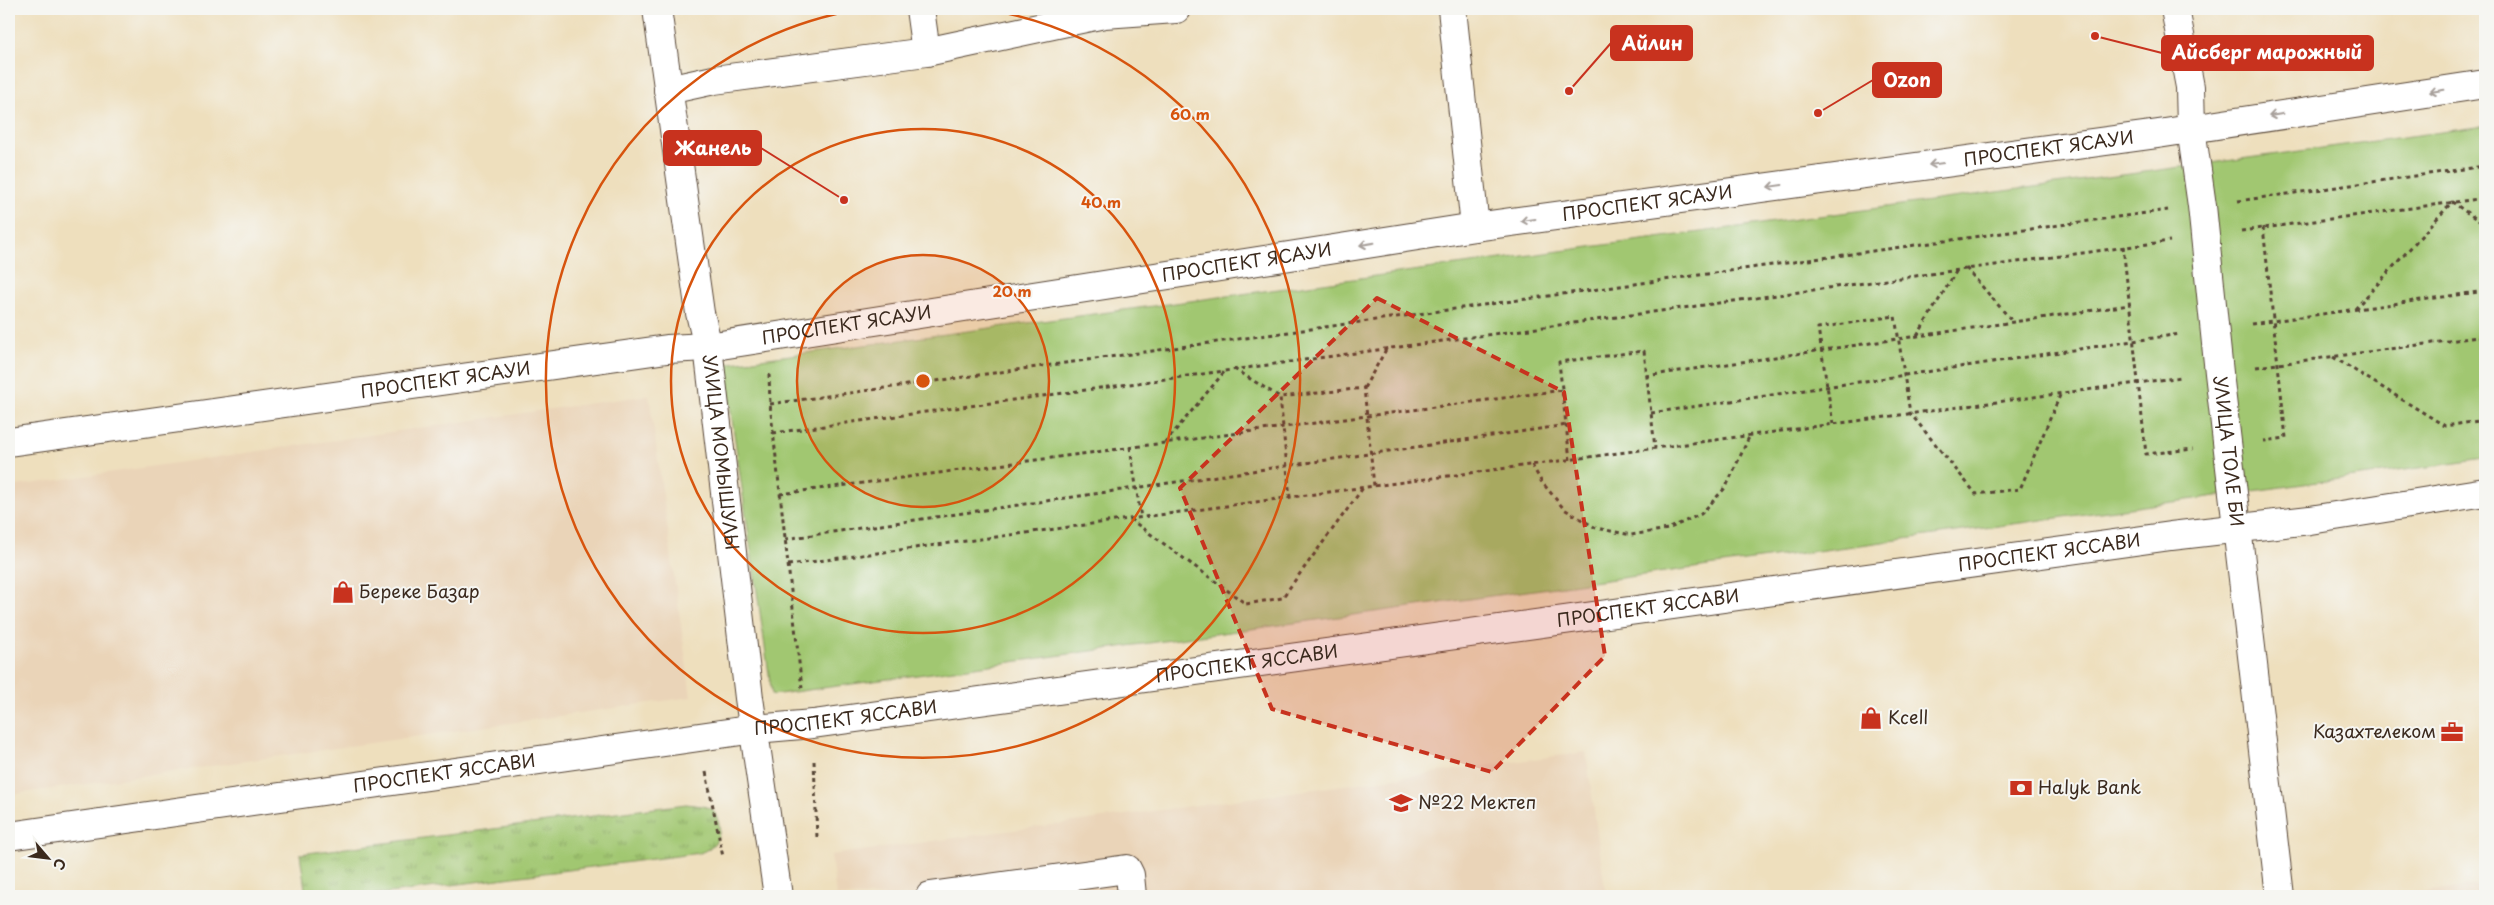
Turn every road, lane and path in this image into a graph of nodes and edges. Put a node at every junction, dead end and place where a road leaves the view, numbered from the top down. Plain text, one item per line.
1 (657, 9) edge
2 (920, 9) edge
3 (1176, 9) edge
4 (1452, 9) edge
5 (2175, 9) edge
6 (926, 52) junction
7 (2485, 84) edge
8 (668, 90) junction
9 (2191, 128) junction
10 (2485, 166) edge
11 (2485, 198) edge
12 (2452, 202) junction
13 (2202, 206) junction
14 (2485, 225) edge
15 (1475, 227) junction
16 (2204, 237) junction
17 (1966, 268) junction
18 (1957, 269) junction
19 (2485, 291) edge
20 (2130, 305) dead end
21 (2354, 309) junction
22 (2014, 322) junction
23 (2215, 330) junction
24 (767, 336) junction
25 (1917, 336) junction
26 (2485, 336) edge
27 (1899, 339) junction
28 (708, 347) junction
29 (1387, 348) junction
30 (1821, 350) junction
31 (2333, 356) junction
32 (1234, 370) junction
33 (1225, 371) junction
34 (2219, 373) junction
35 (1904, 375) junction
36 (1646, 376) junction
37 (1827, 387) junction
38 (1364, 388) junction
39 (1563, 390) junction
40 (2062, 393) junction
41 (1280, 398) junction
42 (770, 404) junction
43 (1910, 413) junction
44 (1651, 414) junction
45 (1367, 416) junction
46 (2485, 420) edge
47 (1567, 424) junction
48 (1833, 424) junction
49 (1283, 427) junction
50 (773, 433) junction
51 (1750, 435) junction
52 (9, 442) edge
53 (1165, 443) junction
54 (1130, 447) junction
55 (1655, 448) junction
56 (1371, 454) junction
57 (1570, 460) junction
58 (1532, 465) junction
59 (1287, 466) junction
60 (1374, 486) junction
61 (1136, 488) junction
62 (1363, 488) junction
63 (2485, 492) edge
64 (780, 494) junction
65 (1290, 498) junction
66 (1140, 518) junction
67 (1130, 519) junction
68 (2238, 527) junction
69 (785, 539) junction
70 (788, 565) junction
71 (813, 724) junction
72 (755, 729) junction
73 (700, 737) junction
74 (9, 836) edge
75 (817, 838) dead end
76 (723, 857) dead end
77 (778, 896) edge
78 (930, 896) edge
79 (1132, 896) edge
80 (2280, 896) edge

1 - 8 street, УЛИЦА МОМЫШУЛЫ
2 - 6 street
3 - 6 street
4 - 15 street
5 - 9 street, УЛИЦА ТОЛЕ БИ
6 - 8 street
7 -> 9 street, ПРОСПЕКТ ЯСАУИ
8 - 28 street, УЛИЦА МОМЫШУЛЫ
9 - 13 street, УЛИЦА ТОЛЕ БИ
9 -> 15 street, ПРОСПЕКТ ЯСАУИ
10 - 13 path
11 - 12 path
12 - 14 path
12 - 16 path
12 - 21 path
13 - 16 street, УЛИЦА ТОЛЕ БИ
13 - 42 path
15 -> 24 street, ПРОСПЕКТ ЯСАУИ
16 - 17 path
16 - 23 street, УЛИЦА ТОЛЕ БИ
17 - 18 path
17 - 22 path
18 - 25 path
18 - 29 path
19 - 21 path
20 - 22 path
21 - 23 path
22 - 25 path
23 - 34 street, УЛИЦА ТОЛЕ БИ
23 - 35 path
24 - 28 street, ПРОСПЕКТ ЯСАУИ
24 - 42 path
25 - 27 path
26 - 31 path
27 - 30 path
27 - 30 path
27 - 35 path
28 - 52 street, ПРОСПЕКТ ЯСАУИ
28 - 72 street, УЛИЦА МОМЫШУЛЫ
29 - 32 path
29 - 38 path
30 - 36 path
30 - 37 path
31 - 34 path
31 - 46 path
32 - 33 path
32 - 41 path
33 - 50 path
33 - 53 path
34 - 40 path
34 - 68 street, УЛИЦА ТОЛЕ БИ
35 - 37 path
35 - 43 path
36 - 39 path
36 - 44 path
37 - 44 path
37 - 48 path
38 - 41 path
38 - 45 path
39 - 45 path
39 - 47 path
40 - 43 path
40 - 43 path
41 - 49 path
42 - 50 path
43 - 48 path
44 - 55 path
45 - 49 path
45 - 56 path
47 - 56 path
47 - 57 path
48 - 51 path
49 - 53 path
49 - 59 path
50 - 64 path
51 - 55 path
51 - 58 path
53 - 54 path
54 - 61 path
54 - 64 path
55 - 57 path
56 - 59 path
56 - 60 path
57 - 58 path
58 - 60 path
59 - 61 path
59 - 65 path
60 - 62 path
61 - 66 path
61 - 69 path
62 - 65 path
62 - 67 path
63 - 68 street, ПРОСПЕКТ ЯССАВИ
64 - 69 path
65 - 66 path
66 - 67 path
67 - 70 path
68 - 71 street, ПРОСПЕКТ ЯССАВИ
68 - 80 street, УЛИЦА ТОЛЕ БИ
69 - 70 path
70 - 71 path
71 - 72 street, ПРОСПЕКТ ЯССАВИ
71 - 75 path
72 - 73 street, ПРОСПЕКТ ЯССАВИ
72 - 77 street, УЛИЦА МОМЫШУЛЫ
73 - 74 street, ПРОСПЕКТ ЯССАВИ
73 - 76 path
78 - 79 street

